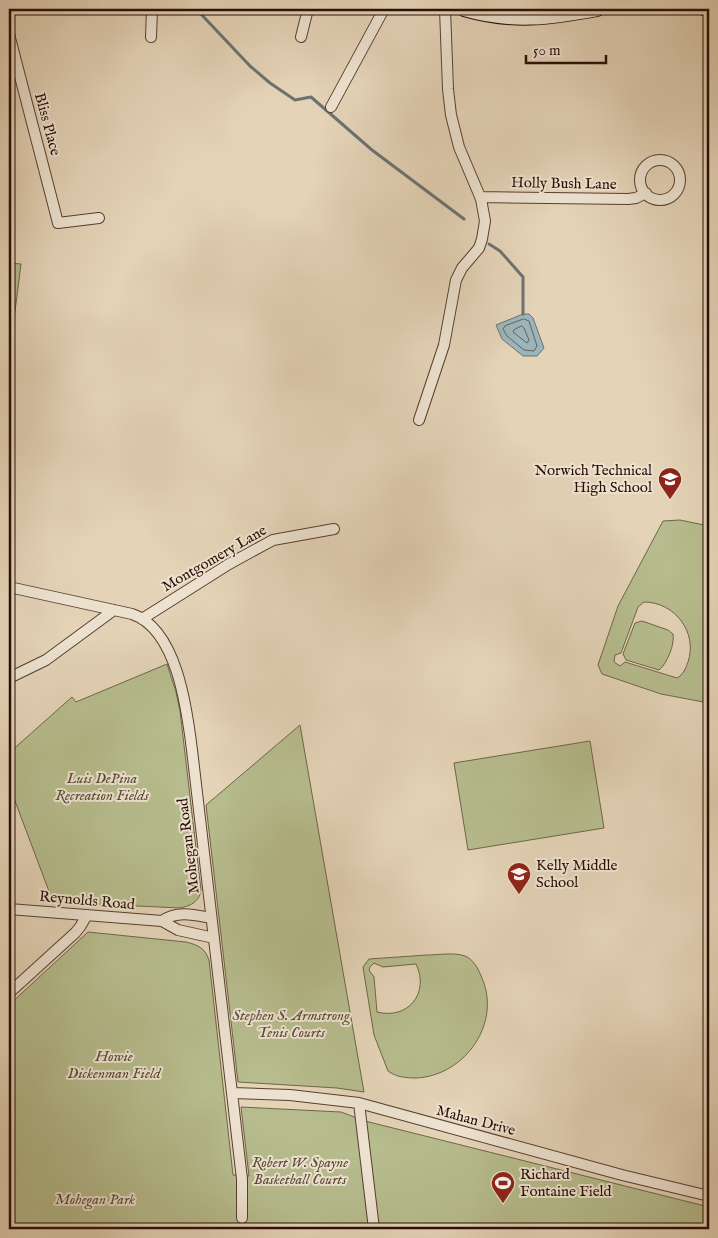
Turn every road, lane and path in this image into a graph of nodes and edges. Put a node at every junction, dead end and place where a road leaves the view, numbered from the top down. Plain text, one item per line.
1 (152, 9) edge
2 (308, 9) edge
3 (384, 9) edge
4 (445, 9) edge
5 (464, 9) edge
6 (597, 9) edge
7 (548, 13) edge
8 (9, 34) edge
9 (151, 37) dead end
10 (301, 37) dead end
11 (332, 108) dead end
12 (646, 193) dead end
13 (480, 197) junction
14 (98, 218) dead end
15 (419, 420) dead end
16 (334, 530) dead end
17 (9, 588) edge
18 (114, 610) junction
19 (142, 619) junction
20 (9, 678) edge
21 (9, 909) edge
22 (87, 915) junction
23 (211, 918) junction
24 (162, 922) junction
25 (214, 938) junction
26 (9, 993) edge
27 (232, 1093) junction
28 (359, 1103) junction
29 (709, 1196) edge
30 (242, 1218) dead end
31 (374, 1229) edge

1 - 9 street
2 - 10 street
3 - 11 street
4 - 13 street
5 - 7 main road
6 - 7 main road
8 - 14 street, Bliss Place
12 - 13 street, Holly Bush Lane
13 - 15 street
16 - 19 street, Montgomery Lane
17 - 18 street, Mohegan Road
18 - 19 street, Mohegan Road
18 - 20 street
19 - 23 street, Mohegan Road
21 - 22 street, Reynolds Road
22 - 24 street, Reynolds Road
22 - 26 street
23 - 24 street, Reynolds Road
23 - 25 street, Mohegan Road
24 - 25 street, Reynolds Road
25 - 27 street, Mohegan Road
27 - 28 street, Mahan Drive
27 - 30 street, Mohegan Road
28 - 29 street, Mahan Drive
28 - 31 street

